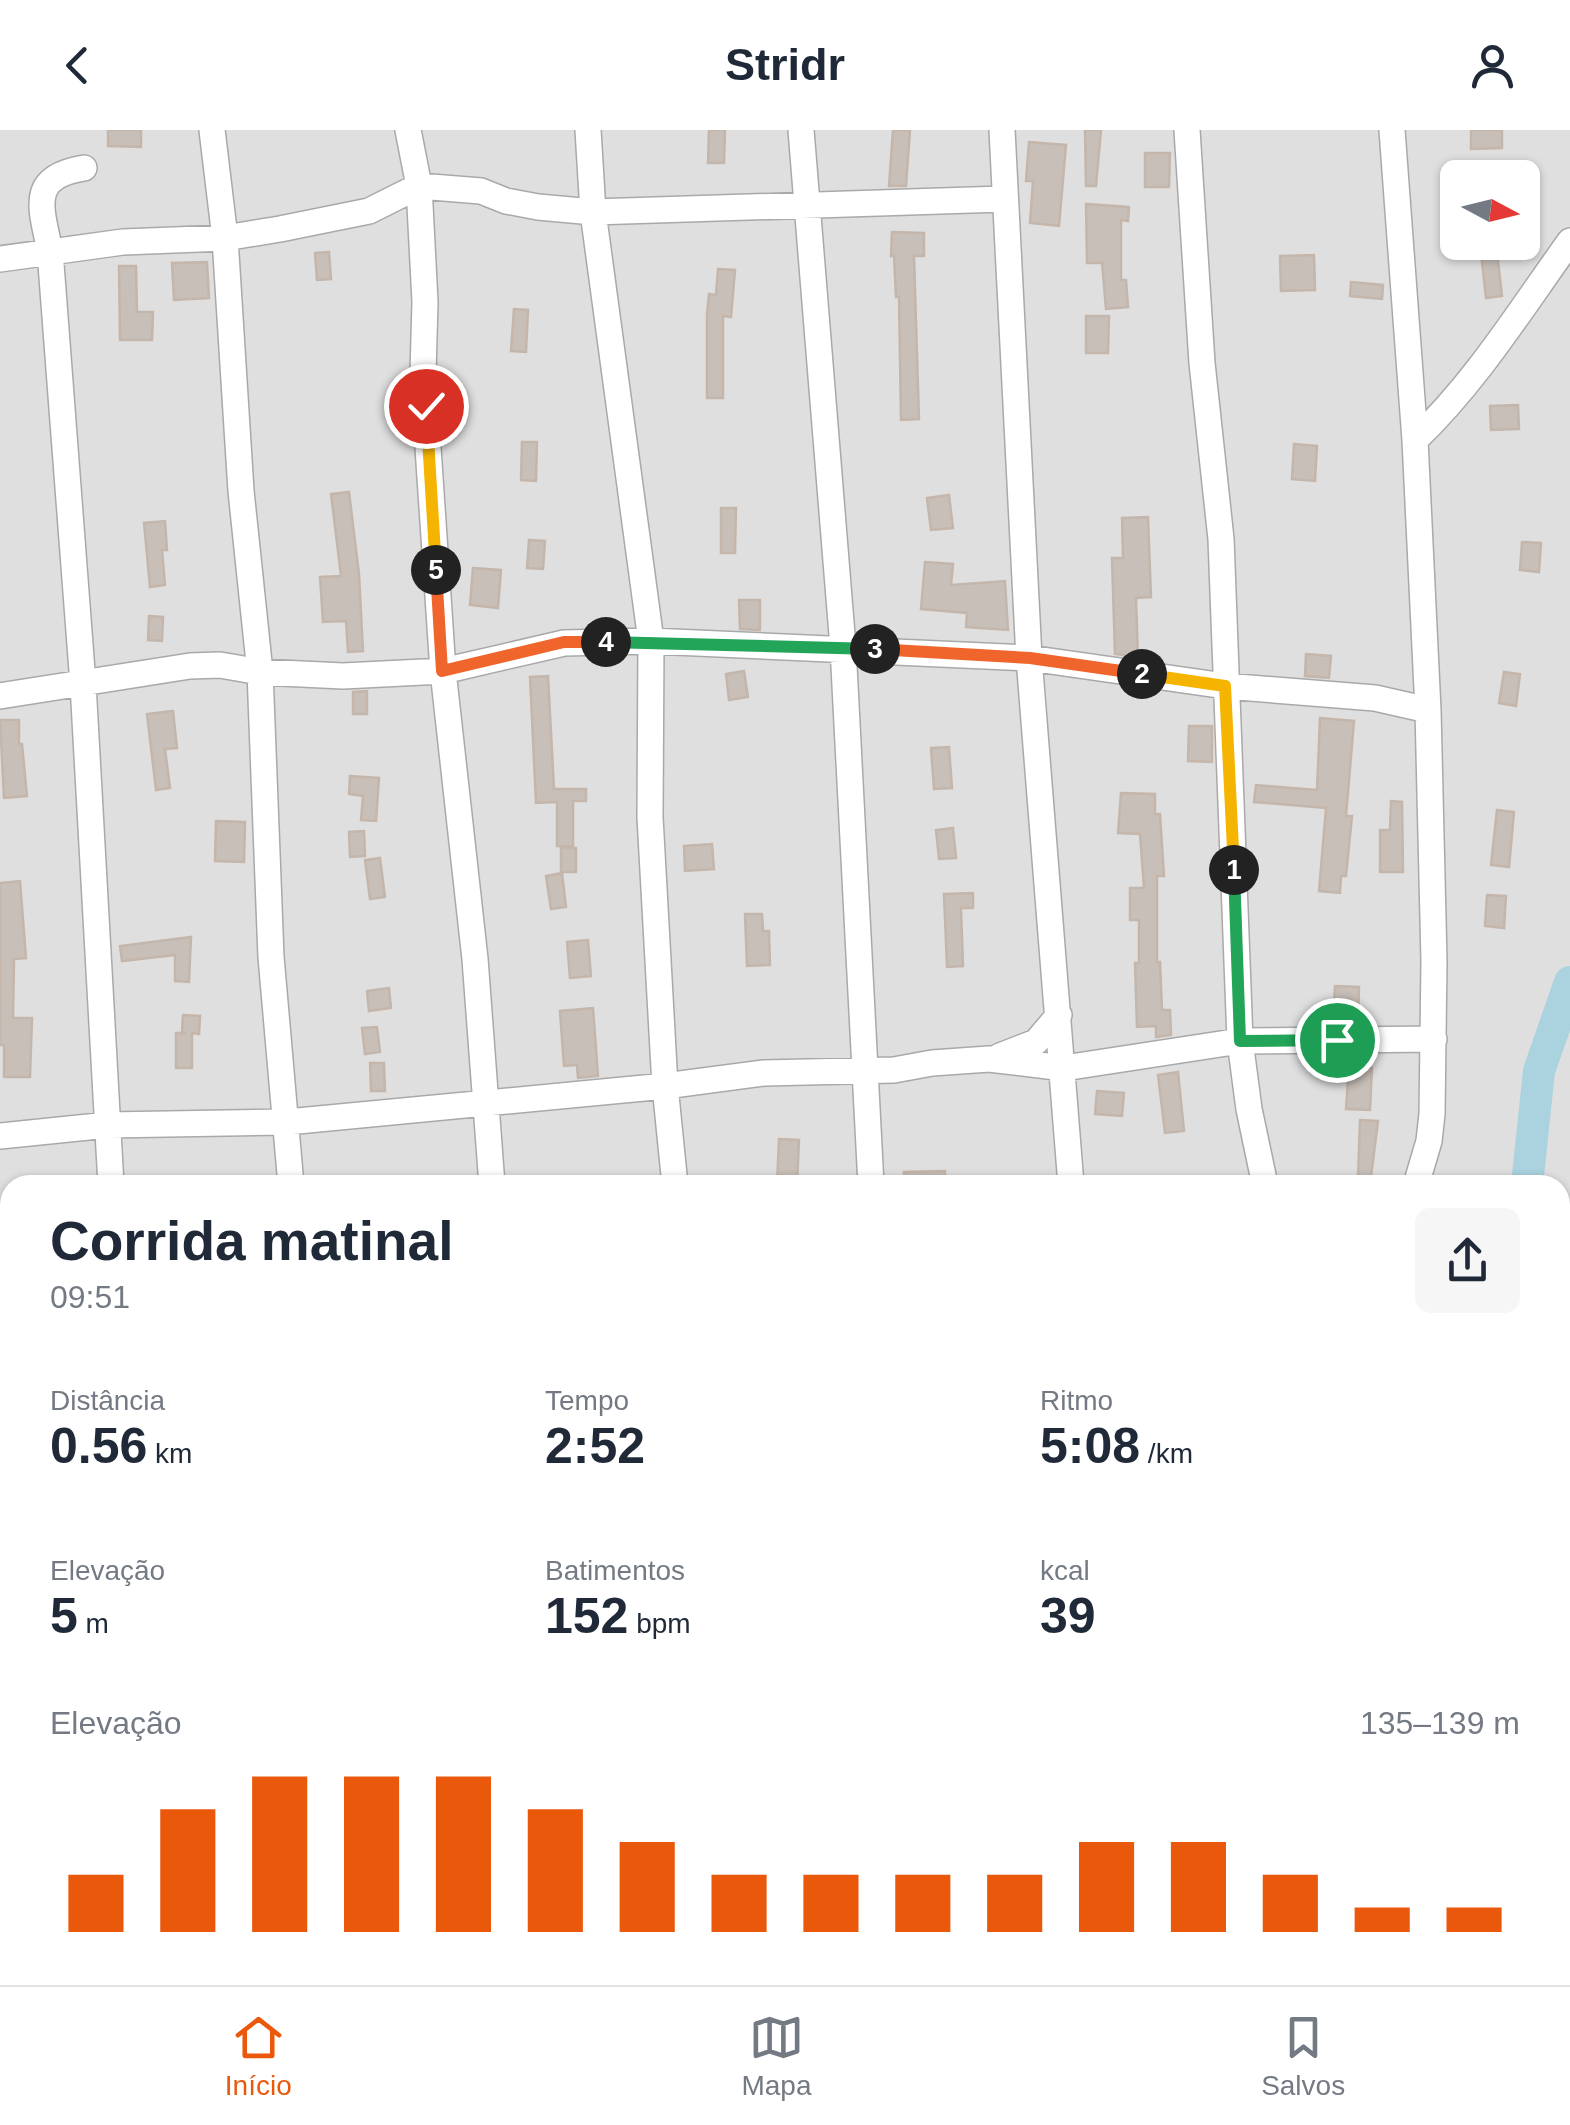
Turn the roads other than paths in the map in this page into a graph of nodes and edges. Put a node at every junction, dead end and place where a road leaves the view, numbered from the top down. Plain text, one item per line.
1 (212, 130) edge
2 (408, 130) edge
3 (588, 130) edge
4 (802, 130) edge
5 (1002, 130) edge
6 (1187, 130) edge
7 (1392, 130) edge
8 (84, 168) dead end
9 (419, 186) junction
10 (1004, 199) junction
11 (809, 206) junction
12 (594, 212) junction
13 (225, 238) junction
14 (1570, 241) edge
15 (50, 251) junction
16 (0, 259) edge
17 (1415, 440) junction
18 (651, 641) junction
19 (844, 648) junction
20 (1030, 658) junction
21 (442, 671) junction
22 (260, 672) junction
23 (83, 684) junction
24 (1225, 686) junction
25 (0, 696) edge
26 (1428, 710) junction
27 (1060, 1015) junction
28 (1434, 1039) junction
29 (1240, 1041) junction
30 (989, 1059) junction
31 (1064, 1068) junction
32 (864, 1072) junction
33 (665, 1086) junction
34 (488, 1104) junction
35 (287, 1122) junction
36 (108, 1125) junction
37 (0, 1136) edge
38 (110, 1175) edge
39 (290, 1175) edge
40 (492, 1175) edge
41 (674, 1175) edge
42 (870, 1175) edge
43 (1070, 1175) edge
44 (1263, 1175) edge
45 (1419, 1175) edge

1 - 13 street
2 - 9 street
3 - 12 street
4 - 11 street
5 - 10 street
6 - 24 street
7 - 17 street
8 - 15 street
9 - 12 street
9 - 13 street
9 - 21 street
10 - 11 street
10 - 20 street
11 - 12 street
11 - 19 street
12 - 18 street
13 - 15 street
13 - 22 street
14 - 17 street
15 - 16 street
15 - 23 street
17 - 26 street
18 - 19 street
18 - 21 street
18 - 33 street
19 - 20 street
19 - 32 street
20 - 24 street
20 - 27 street
21 - 22 street
21 - 34 street
22 - 23 street
22 - 35 street
23 - 25 street
23 - 36 street
24 - 26 street
24 - 29 street
26 - 28 street
27 - 30 street
27 - 31 street
28 - 29 street
28 - 45 street
29 - 31 street
29 - 44 street
30 - 31 street
30 - 32 street
31 - 43 street
32 - 33 street
32 - 42 street
33 - 34 street
33 - 41 street
34 - 35 street
34 - 40 street
35 - 36 street
35 - 39 street
36 - 37 street
36 - 38 street

